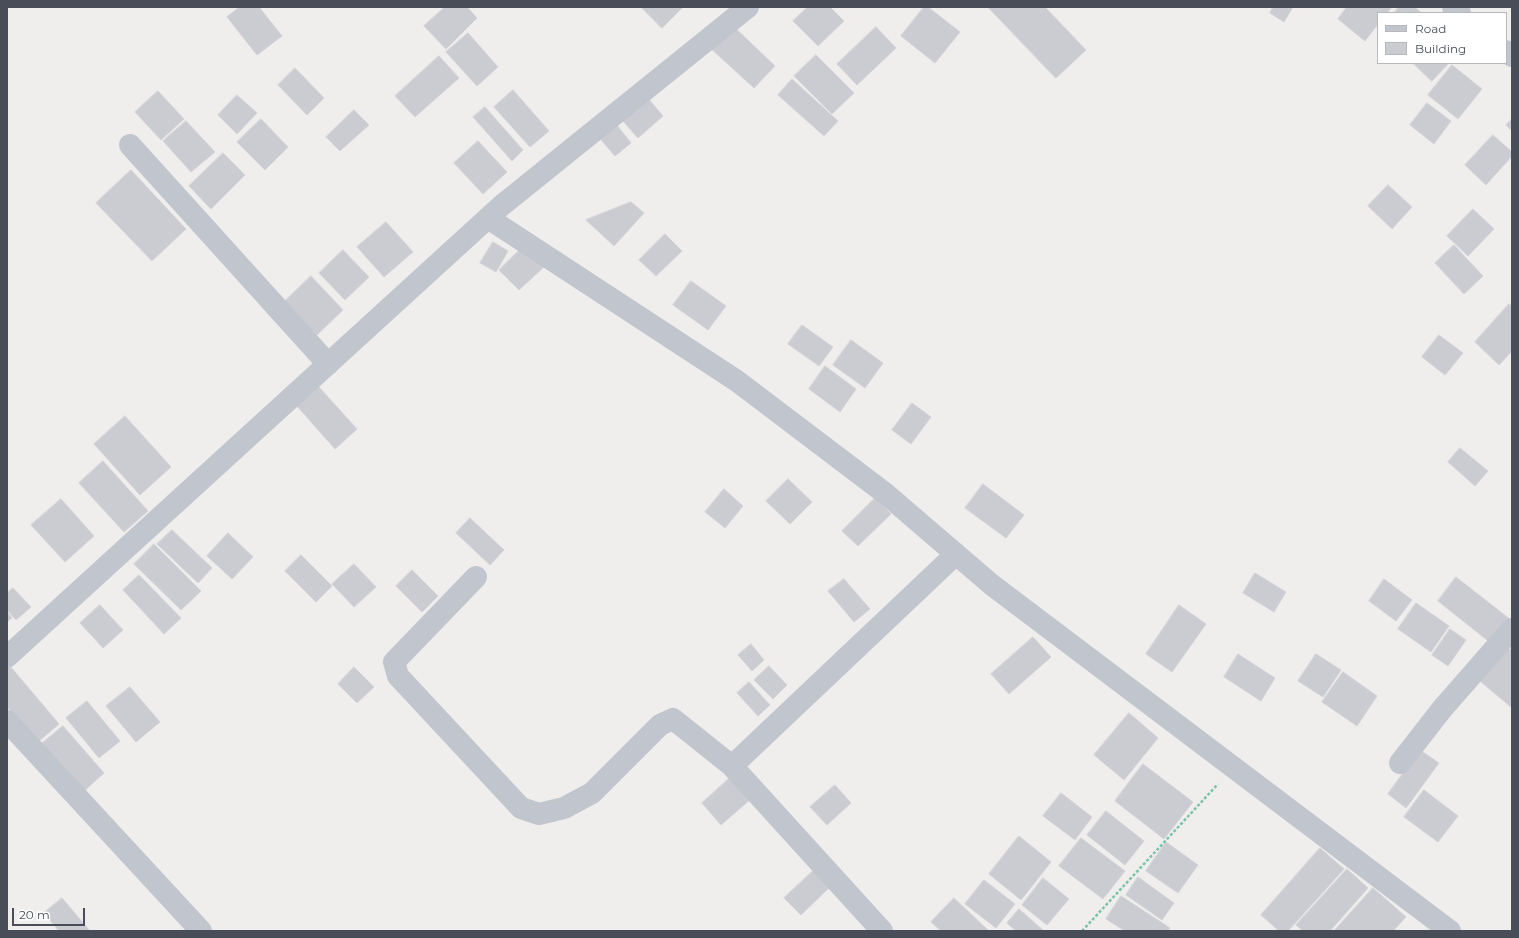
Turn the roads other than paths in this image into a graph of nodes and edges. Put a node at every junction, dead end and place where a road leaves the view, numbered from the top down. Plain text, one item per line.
1 (748, 7) edge
2 (130, 145) dead end
3 (488, 218) junction
4 (328, 364) junction
5 (956, 554) junction
6 (476, 577) dead end
7 (1512, 629) edge
8 (7, 657) edge
9 (7, 721) edge
10 (1400, 763) dead end
11 (732, 766) junction
12 (200, 931) edge
13 (882, 931) edge
14 (1450, 931) edge

1 - 3 street
2 - 4 street
3 - 4 street
3 - 5 street
4 - 8 street
5 - 11 street
5 - 14 street
6 - 11 street
7 - 10 street
9 - 12 street
11 - 13 street

